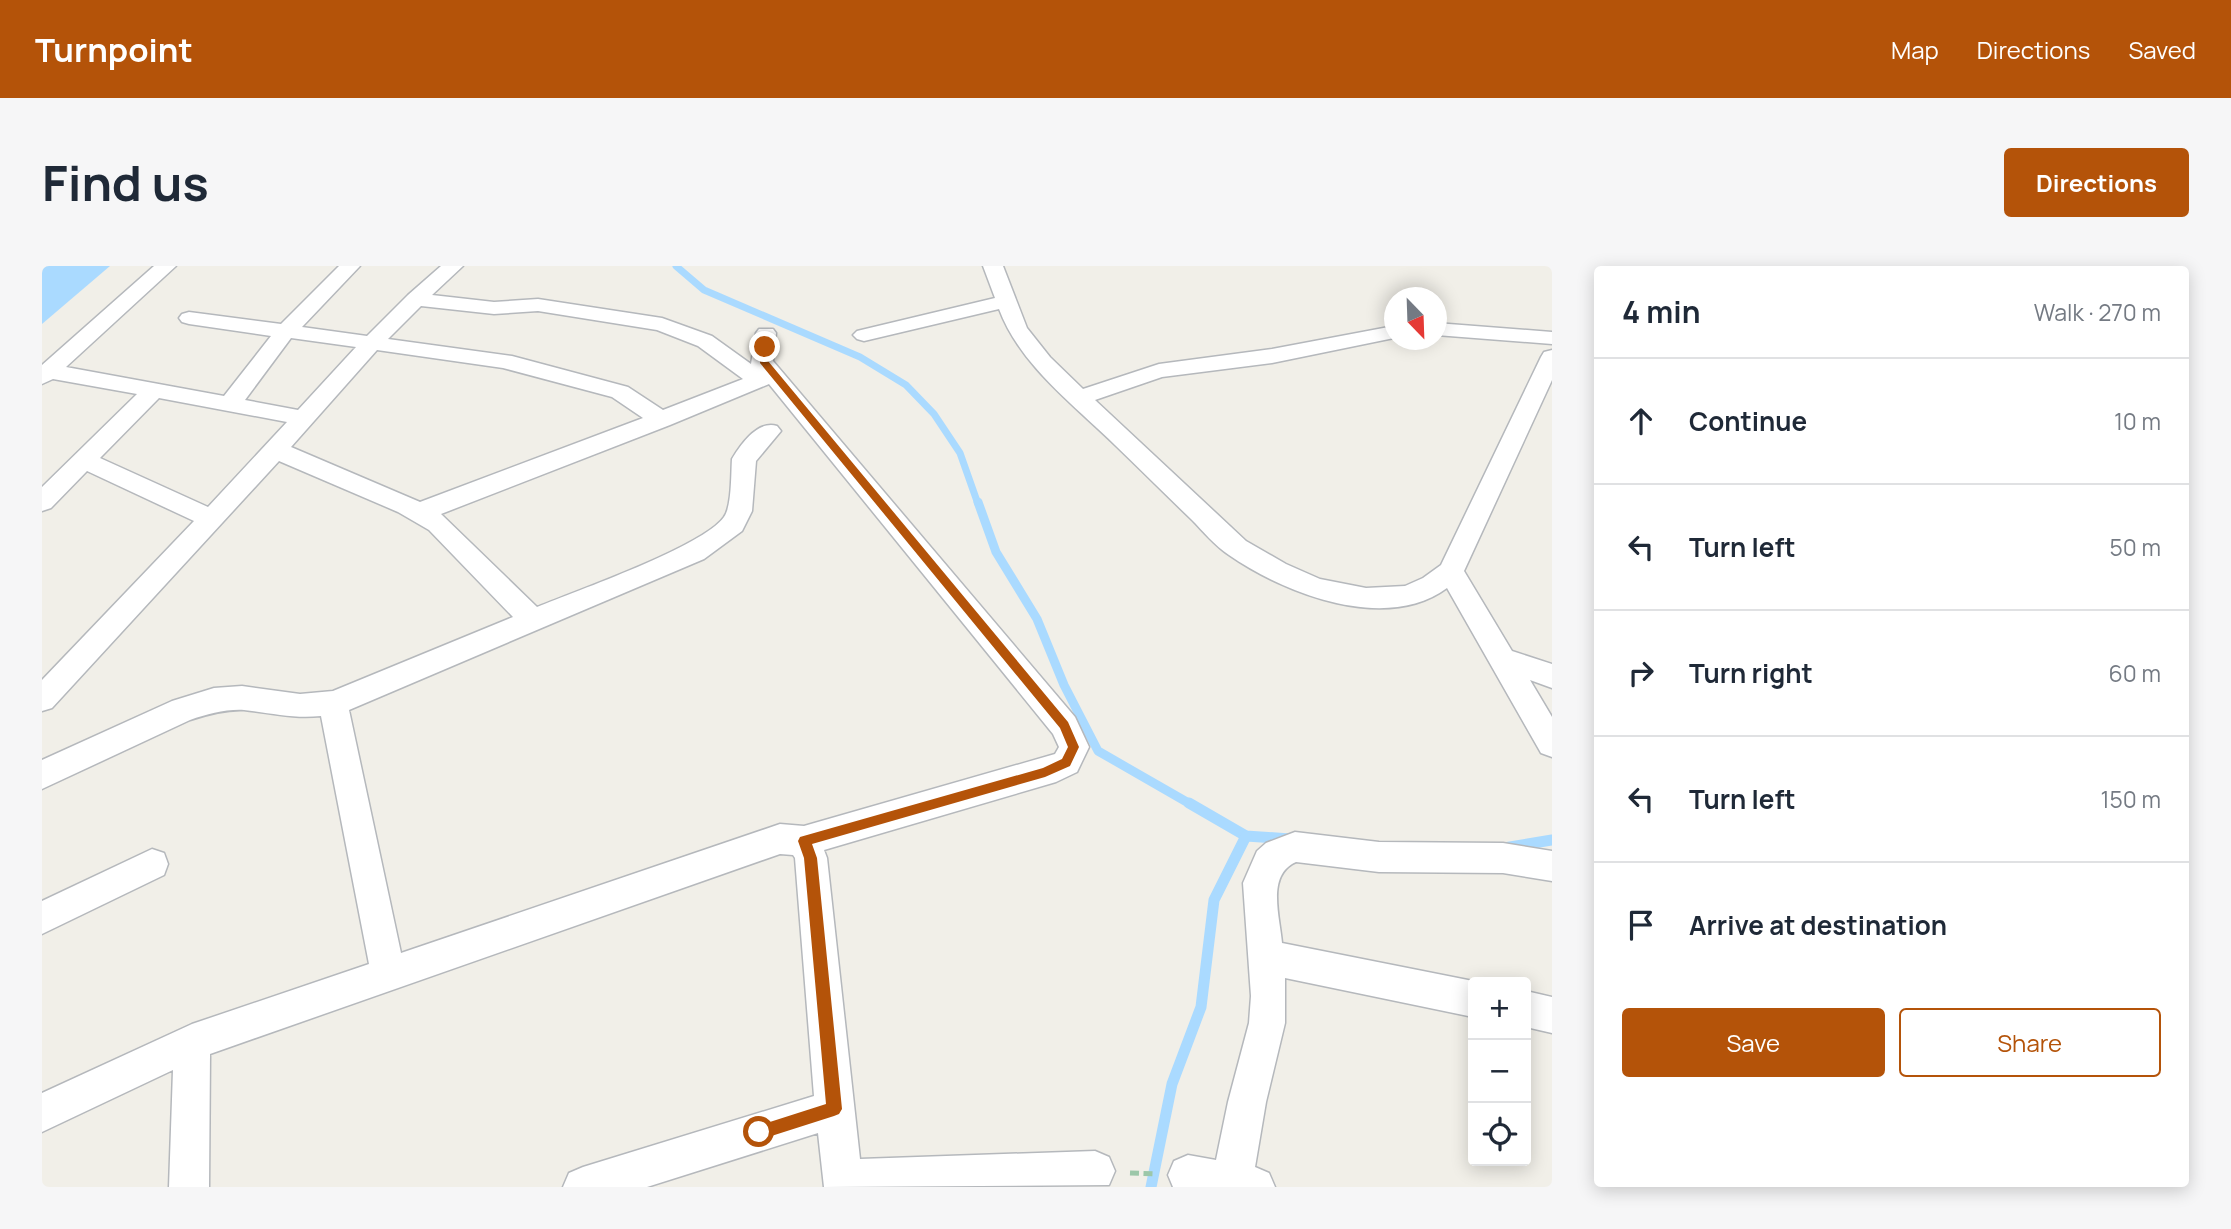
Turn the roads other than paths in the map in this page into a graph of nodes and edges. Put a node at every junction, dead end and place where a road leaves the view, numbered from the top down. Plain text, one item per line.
1 (166, 266) edge
2 (350, 266) edge
3 (453, 266) edge
4 (999, 269) edge
5 (415, 299) junction
6 (1006, 302) junction
7 (190, 318) dead end
8 (1447, 330) edge
9 (285, 332) junction
10 (766, 333) dead end
11 (1384, 334) edge
12 (864, 335) dead end
13 (1552, 338) edge
14 (370, 343) junction
15 (1552, 357) edge
16 (762, 371) junction
17 (45, 374) edge
18 (154, 390) junction
19 (1079, 398) junction
20 (230, 404) junction
21 (303, 418) junction
22 (662, 420) junction
23 (769, 431) dead end
24 (275, 450) junction
25 (84, 460) junction
26 (42, 502) edge
27 (418, 513) junction
28 (211, 519) junction
29 (1451, 571) junction
30 (533, 620) junction
31 (1500, 658) junction
32 (1552, 676) edge
33 (42, 699) edge
34 (333, 702) junction
35 (1552, 744) edge
36 (42, 775) edge
37 (804, 841) junction
38 (152, 864) dead end
39 (1552, 866) edge
40 (42, 918) edge
41 (1266, 957) junction
42 (387, 974) junction
43 (1468, 998) edge
44 (1531, 1010) edge
45 (1552, 1014) edge
46 (192, 1042) junction
47 (834, 1109) junction
48 (42, 1113) edge
49 (1095, 1171) road end
50 (1188, 1175) road end
51 (844, 1183) edge
52 (1239, 1186) edge
53 (189, 1187) edge
54 (583, 1187) edge

1 - 17 street
2 - 9 street
3 - 5 street
4 - 6 street
5 - 14 street
5 - 16 street
6 - 12 street
6 - 19 street
7 - 9 street
8 - 13 street
9 - 14 street
9 - 20 street
10 - 16 street
11 - 19 street
14 - 21 street
14 - 22 street
15 - 29 street
16 - 22 street
16 - 37 street
17 - 18 street
18 - 20 street
18 - 25 street
19 - 29 street
20 - 21 street
21 - 24 street
22 - 27 street
23 - 30 street
24 - 27 street
24 - 28 street
25 - 26 street
25 - 28 street
27 - 30 street
28 - 33 street
29 - 31 street
30 - 34 street
31 - 32 street
31 - 35 street
34 - 36 street
34 - 42 street
37 - 42 street
37 - 47 street
38 - 40 street
39 - 41 street
41 - 43 street
41 - 52 street
42 - 46 street
44 - 45 street
46 - 48 street
46 - 53 street
47 - 51 street
47 - 54 street
49 - 51 street
50 - 52 street

